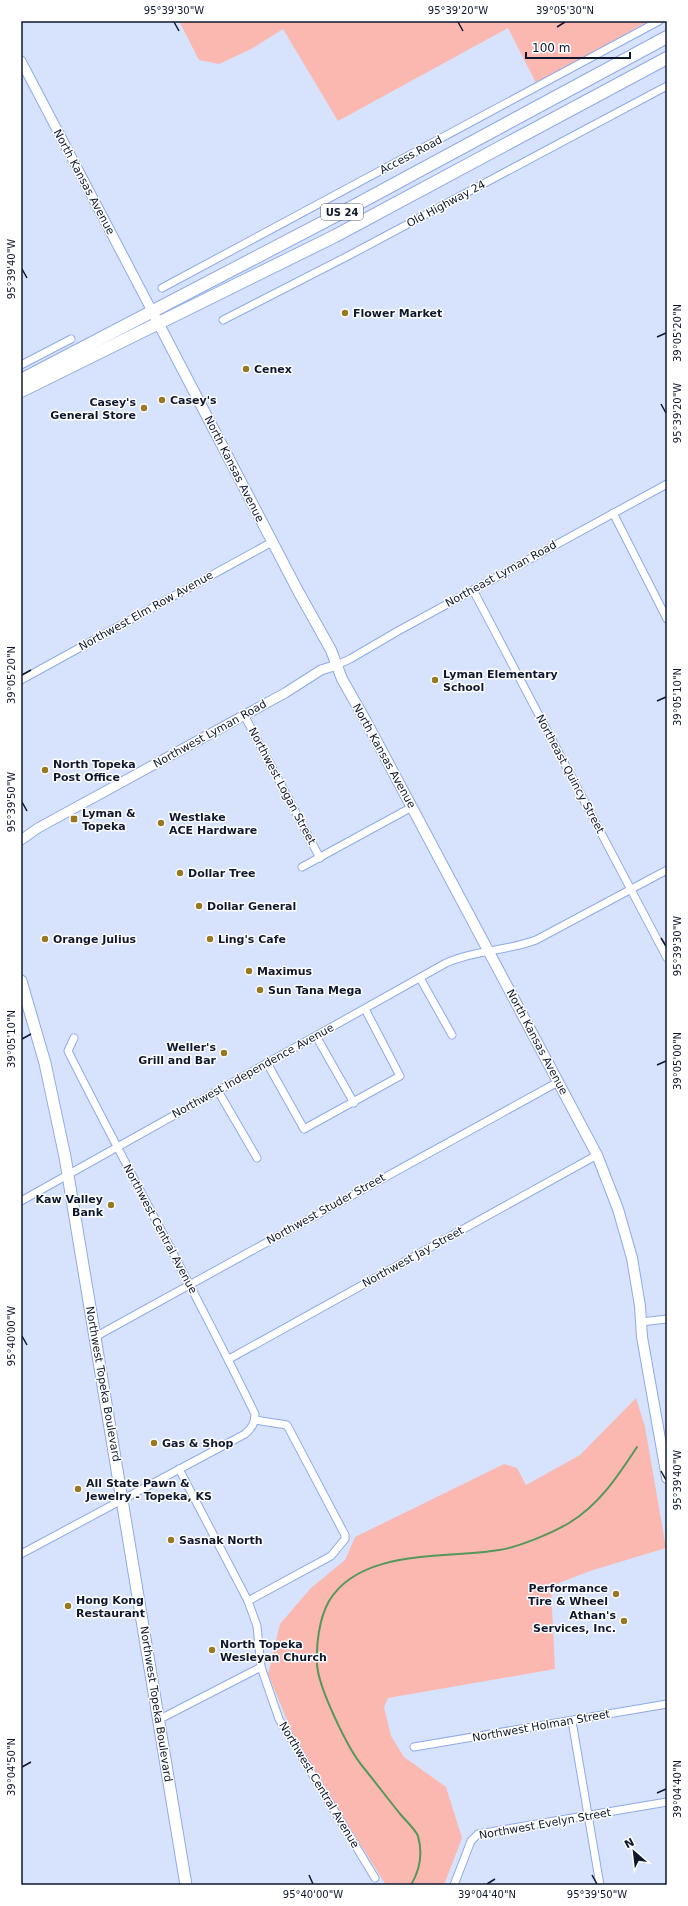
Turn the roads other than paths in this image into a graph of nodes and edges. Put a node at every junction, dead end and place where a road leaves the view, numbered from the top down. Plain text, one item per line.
1 (659, 21) edge
2 (667, 37) edge
3 (667, 58) edge
4 (21, 61) edge
5 (667, 86) edge
6 (162, 288) dead end
7 (152, 311) junction
8 (223, 320) dead end
9 (158, 323) junction
10 (71, 339) dead end
11 (21, 365) edge
12 (21, 380) edge
13 (21, 391) edge
14 (667, 484) edge
15 (613, 513) junction
16 (272, 542) junction
17 (473, 590) junction
18 (667, 619) edge
19 (336, 665) junction
20 (21, 680) edge
21 (244, 715) junction
22 (412, 807) junction
23 (21, 840) edge
24 (320, 858) junction
25 (302, 866) dead end
26 (667, 870) edge
27 (631, 890) junction
28 (489, 951) junction
29 (667, 958) edge
30 (420, 978) junction
31 (21, 981) edge
32 (365, 1009) junction
33 (452, 1035) dead end
34 (316, 1036) junction
35 (74, 1038) dead end
36 (267, 1063) junction
37 (558, 1082) junction
38 (218, 1091) junction
39 (354, 1103) junction
40 (117, 1148) junction
41 (597, 1155) junction
42 (257, 1158) dead end
43 (68, 1175) junction
44 (21, 1201) edge
45 (189, 1285) junction
46 (667, 1319) edge
47 (641, 1322) junction
48 (95, 1337) junction
49 (228, 1359) junction
50 (255, 1420) junction
51 (180, 1469) junction
52 (667, 1478) edge
53 (122, 1500) junction
54 (21, 1554) edge
55 (248, 1601) junction
56 (261, 1667) junction
57 (667, 1704) edge
58 (158, 1720) junction
59 (572, 1720) junction
60 (414, 1747) dead end
61 (667, 1802) edge
62 (588, 1816) junction
63 (375, 1878) dead end
64 (186, 1885) edge
65 (454, 1885) edge
66 (600, 1885) edge

1 - 6 street, Access Road
2 - 7 highway, US 24
3 - 9 highway, US 24
4 - 7 street, North Kansas Avenue
5 - 8 street, Old Highway 24
7 - 9 main road, North Kansas Avenue
7 - 12 highway, US 24
9 - 13 highway, US 24
9 - 16 main road, North Kansas Avenue
10 - 11 street
14 - 15 street, Northeast Lyman Road
15 - 17 street, Northeast Lyman Road
15 - 18 street
16 - 19 main road, North Kansas Avenue
16 - 20 street, Northwest Elm Row Avenue
17 - 19 street, Northeast Lyman Road
17 - 27 street, Northeast Quincy Street
19 - 21 street, Northwest Lyman Road
19 - 22 main road, North Kansas Avenue
21 - 23 street, Northwest Lyman Road
21 - 24 street, Northwest Logan Street
22 - 24 street
22 - 28 main road, North Kansas Avenue
24 - 25 street
26 - 27 street, Northwest Independence Avenue
27 - 28 street, Northwest Independence Avenue
27 - 29 street, Northeast Quincy Street
28 - 30 street, Northwest Independence Avenue
28 - 37 main road, North Kansas Avenue
30 - 32 street, Northwest Independence Avenue
30 - 33 street
31 - 43 main road, Northwest Topeka Boulevard
32 - 34 street, Northwest Independence Avenue
32 - 39 street
34 - 36 street, Northwest Independence Avenue
34 - 39 street
35 - 40 street, Northwest Central Avenue
36 - 38 street, Northwest Independence Avenue
36 - 39 street
37 - 41 main road, North Kansas Avenue
37 - 45 street, Northwest Studer Street
38 - 40 street, Northwest Independence Avenue
38 - 42 street
40 - 43 street, Northwest Independence Avenue
40 - 45 street, Northwest Central Avenue
41 - 47 main road, North Kansas Avenue
41 - 49 street, Northwest Jay Street
43 - 44 street, Northwest Independence Avenue
43 - 48 main road, Northwest Topeka Boulevard
45 - 48 street, Northwest Studer Street
45 - 49 street, Northwest Central Avenue
46 - 47 street
47 - 52 main road, North Kansas Avenue
48 - 53 main road, Northwest Topeka Boulevard
49 - 50 street, Northwest Central Avenue
50 - 51 street
50 - 55 street
51 - 53 street
51 - 55 street, Northwest Central Avenue
53 - 54 street
53 - 58 main road, Northwest Topeka Boulevard
55 - 56 street, Northwest Central Avenue
56 - 58 street
56 - 63 street, Northwest Central Avenue
57 - 59 street, Northwest Holman Street
58 - 64 main road, Northwest Topeka Boulevard
59 - 60 street, Northwest Holman Street
59 - 62 street
61 - 62 street, Northwest Evelyn Street
62 - 65 street, Northwest Evelyn Street
62 - 66 street

